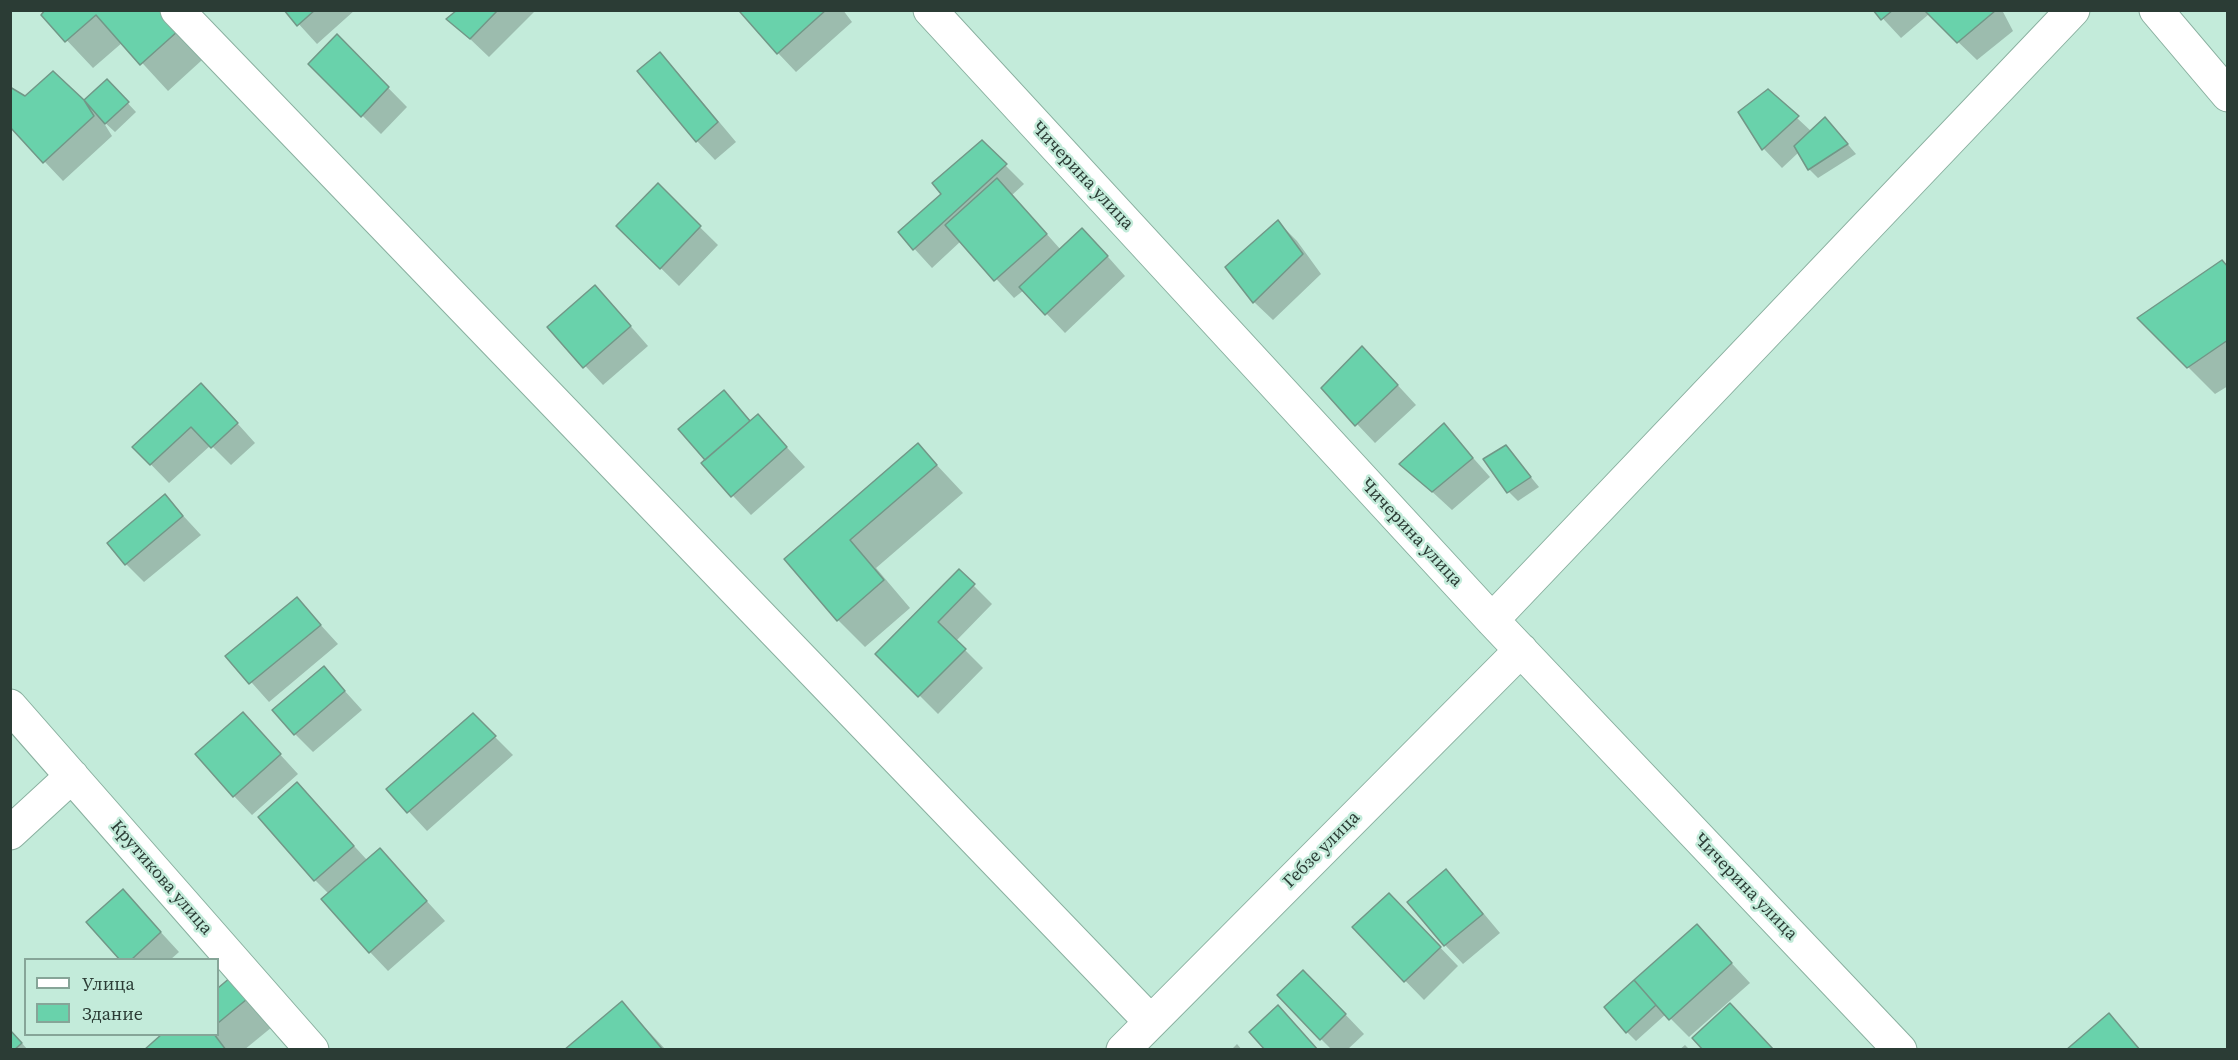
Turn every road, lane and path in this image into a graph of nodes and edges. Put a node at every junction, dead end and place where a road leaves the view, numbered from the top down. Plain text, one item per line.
1 (177, 10) edge
2 (930, 10) edge
3 (2073, 10) edge
4 (2156, 10) edge
5 (2228, 95) edge
6 (1492, 620) junction
7 (1521, 650) junction
8 (10, 706) edge
9 (72, 776) junction
10 (10, 832) edge
11 (1150, 1021) junction
12 (312, 1050) edge
13 (1122, 1050) edge
14 (1900, 1050) edge

1 - 11 street
2 - 6 street, Чичерина улица
3 - 6 street
4 - 5 street
6 - 7 street, Чичерина улица
7 - 11 street, Гебзе улица
7 - 14 street, Чичерина улица
8 - 9 street, Крутикова улица
9 - 10 street
9 - 12 street, Крутикова улица
11 - 13 street, Гебзе улица

